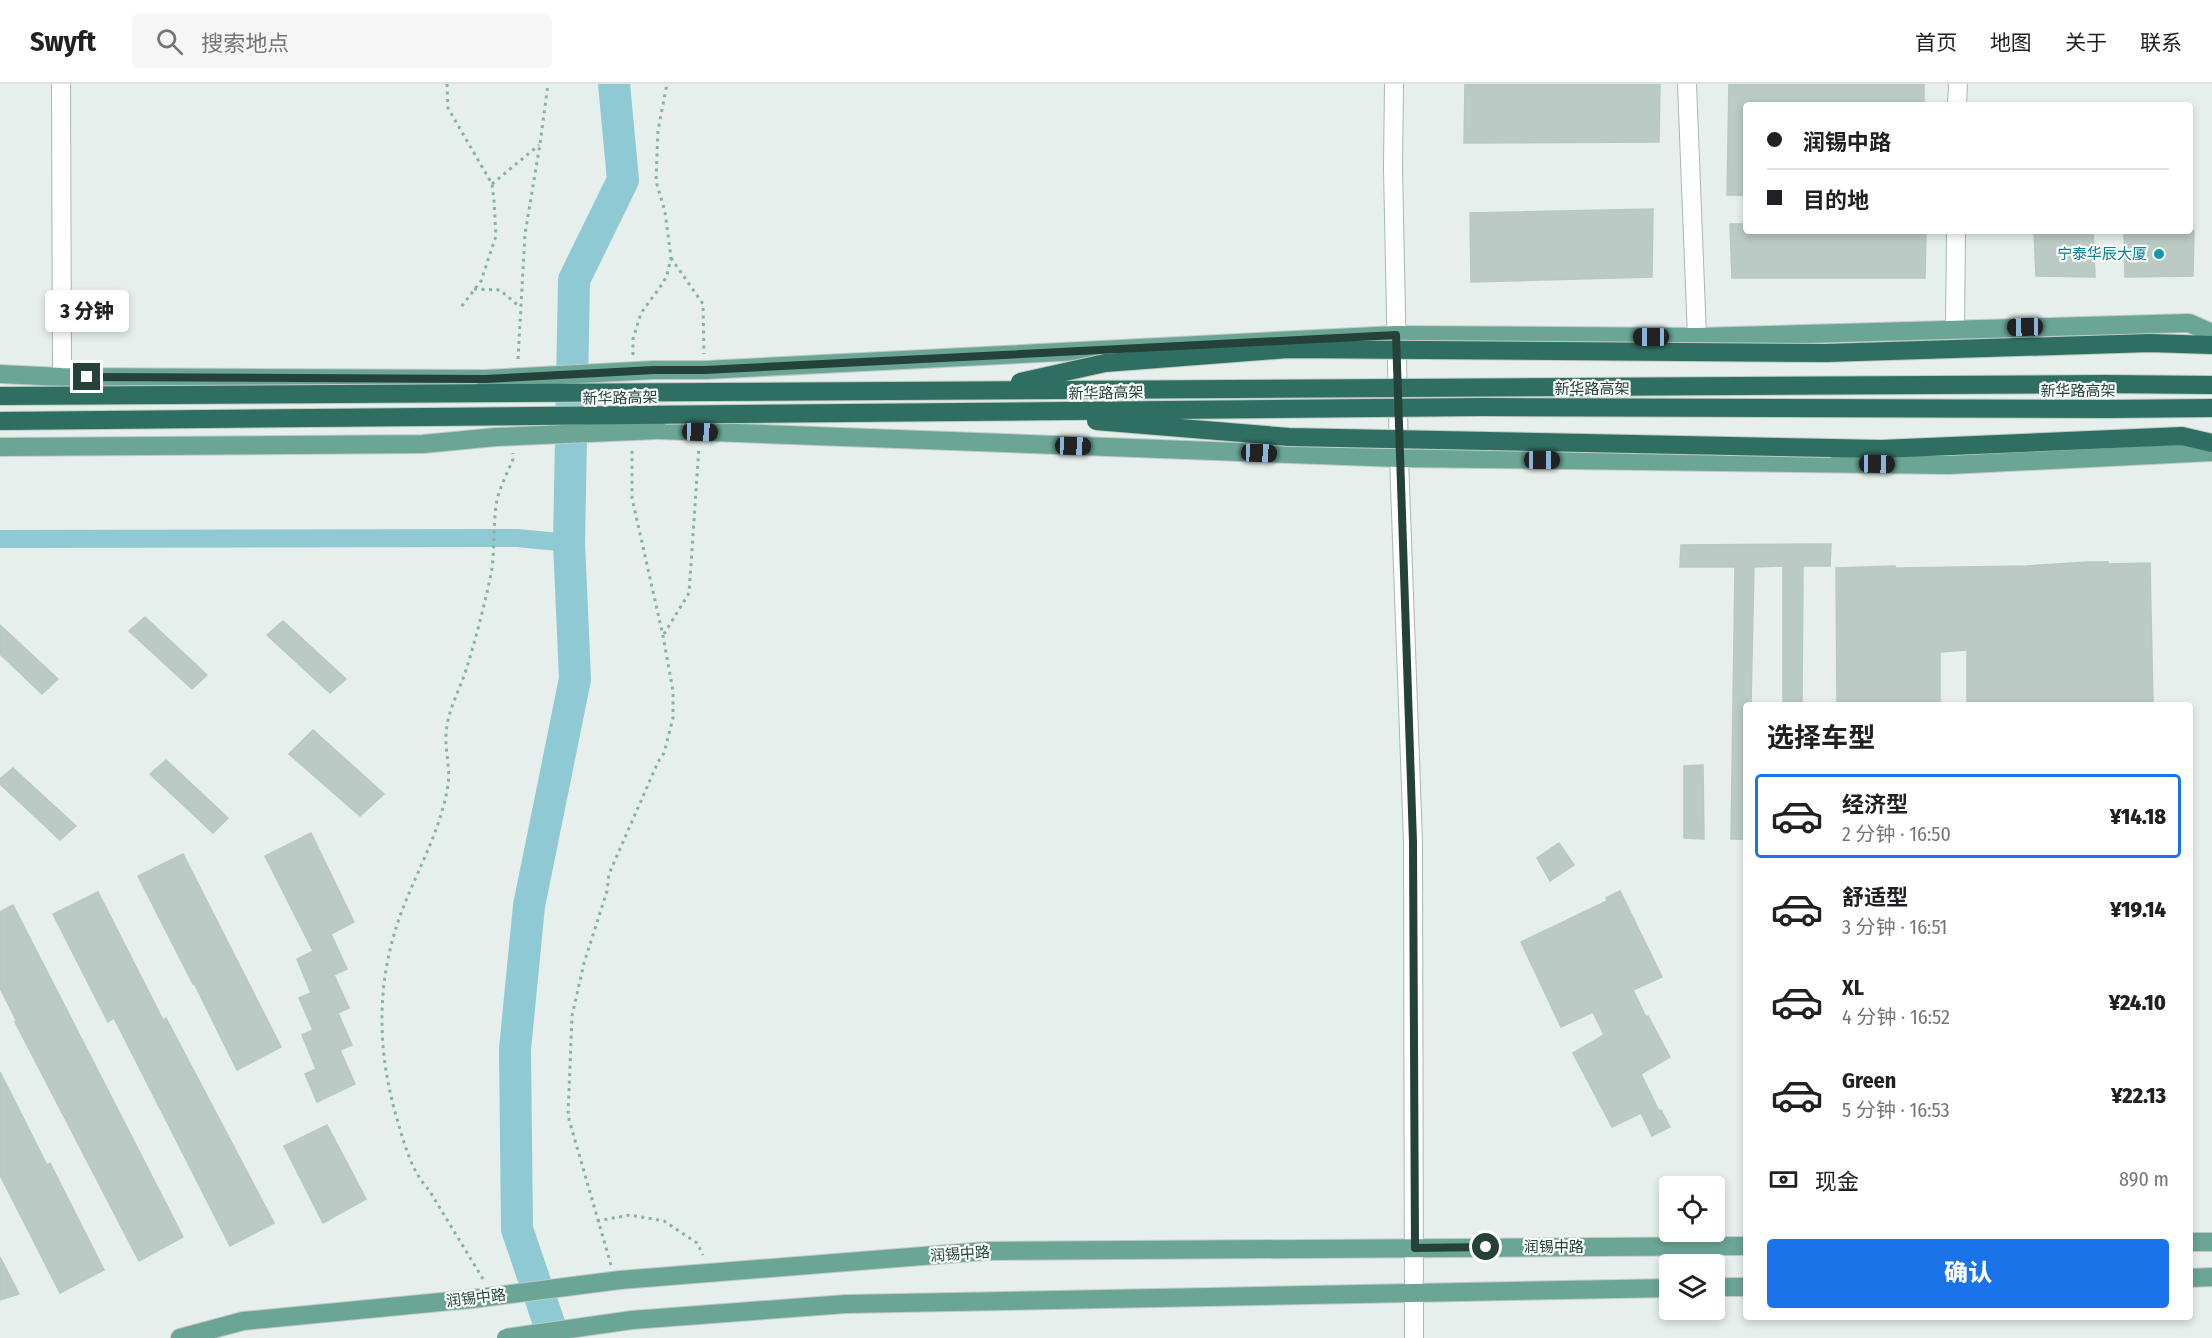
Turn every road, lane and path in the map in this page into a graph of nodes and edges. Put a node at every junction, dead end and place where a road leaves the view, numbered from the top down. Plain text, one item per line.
1 (62, 84) edge
2 (447, 84) edge
3 (548, 84) edge
4 (667, 84) edge
5 (1394, 84) edge
6 (1687, 84) edge
7 (1958, 84) edge
8 (1957, 102) edge
9 (540, 144) junction
10 (492, 184) junction
11 (1956, 234) edge
12 (671, 258) junction
13 (474, 290) junction
14 (462, 307) dead end
15 (521, 307) junction
16 (1955, 329) junction
17 (2212, 333) edge
18 (1396, 335) junction
19 (1697, 337) junction
20 (2212, 345) edge
21 (633, 361) dead end
22 (518, 366) dead end
23 (705, 370) junction
24 (0, 374) edge
25 (62, 377) junction
26 (2212, 385) edge
27 (988, 390) junction
28 (0, 396) edge
29 (2212, 408) edge
30 (984, 412) junction
31 (0, 421) edge
32 (700, 432) junction
33 (632, 441) dead end
34 (2212, 443) edge
35 (0, 447) edge
36 (513, 447) dead end
37 (2212, 452) edge
38 (1399, 458) junction
39 (663, 636) junction
40 (597, 1221) junction
41 (2193, 1242) edge
42 (2212, 1242) edge
43 (1743, 1245) edge
44 (1415, 1248) junction
45 (711, 1273) junction
46 (617, 1277) junction
47 (2212, 1277) edge
48 (2193, 1278) edge
49 (483, 1280) dead end
50 (1725, 1287) edge
51 (1743, 1287) edge
52 (1659, 1288) edge
53 (1415, 1293) junction
54 (180, 1338) edge
55 (506, 1338) edge
56 (1414, 1338) edge

1 - 25 street
2 - 10 path
3 - 9 path
4 - 12 path
5 - 18 street
6 - 19 street
7 - 8 street
9 - 10 path
9 - 15 path
10 - 13 path
11 - 16 street
12 - 21 path
12 - 23 path
13 - 14 path
13 - 15 path
15 - 22 path
16 - 17 main road
16 - 19 main road
18 - 19 main road
18 - 23 main road
18 - 38 street
20 - 27 highway, bridge
23 - 25 main road, bridge
24 - 25 main road
26 - 27 highway, 新华路高架, bridge
27 - 28 highway, 新华路高架, bridge
29 - 30 highway, 新华路高架, bridge
30 - 31 highway, 新华路高架, bridge
30 - 34 highway, bridge
32 - 35 main road, bridge
32 - 38 main road
32 - 39 path
33 - 39 path
36 - 49 path
37 - 38 main road
38 - 44 street
39 - 40 path
40 - 45 path
40 - 46 path
41 - 42 main road
43 - 44 main road, 润锡中路
44 - 45 main road, 润锡中路
44 - 53 street
45 - 46 main road, 润锡中路
46 - 54 main road, 润锡中路, bridge
47 - 48 main road
50 - 51 main road
52 - 53 main road
53 - 55 main road, bridge
53 - 56 street

